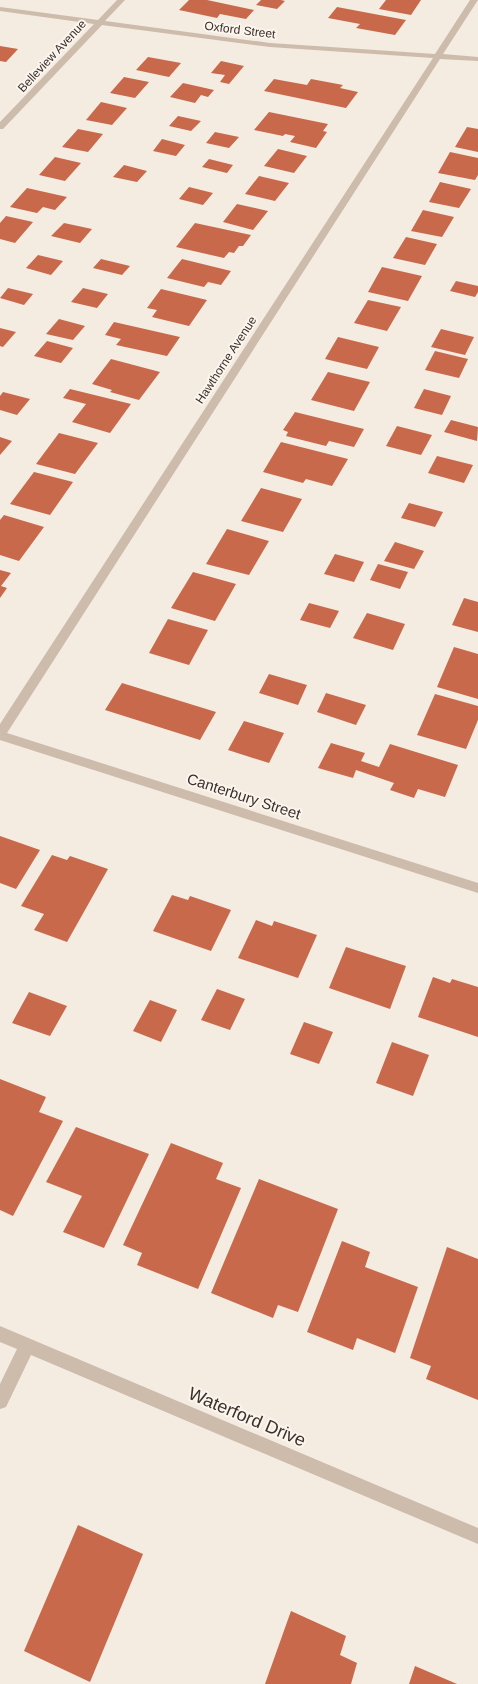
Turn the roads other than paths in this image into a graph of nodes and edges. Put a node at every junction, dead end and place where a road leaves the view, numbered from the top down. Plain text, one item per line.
1 (121, 0) edge
2 (474, 0) edge
3 (0, 8) edge
4 (98, 23) junction
5 (436, 57) junction
6 (478, 60) edge
7 (0, 127) edge
8 (0, 735) edge
9 (478, 888) edge
10 (0, 1334) edge
11 (27, 1345) junction
12 (0, 1401) edge
13 (478, 1536) edge

1 - 4 street, Belleview Avenue
2 - 5 street, Hawthorne Avenue
3 - 4 street, Oxford Street
4 - 5 street, Oxford Street
4 - 7 street, Belleview Avenue
5 - 6 street, Oxford Street
5 - 8 street, Hawthorne Avenue
8 - 9 street, Canterbury Street
10 - 11 street, Waterford Drive
11 - 12 street
11 - 13 street, Waterford Drive

